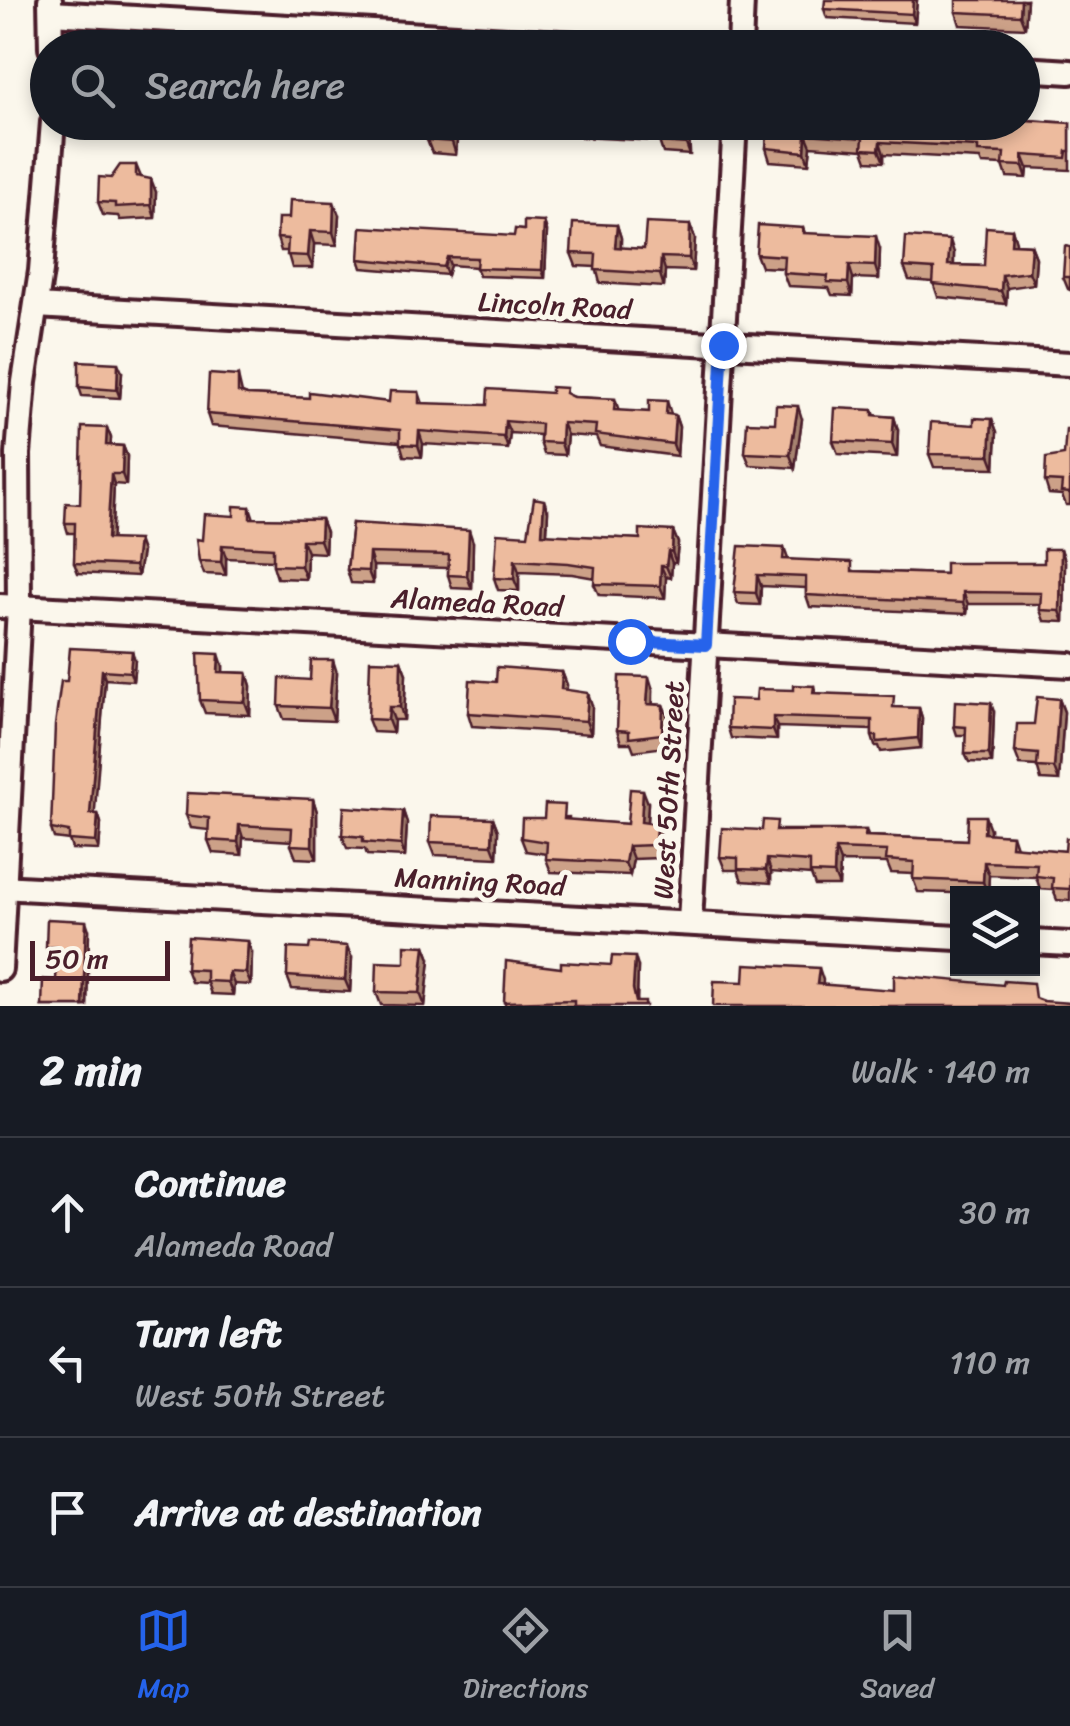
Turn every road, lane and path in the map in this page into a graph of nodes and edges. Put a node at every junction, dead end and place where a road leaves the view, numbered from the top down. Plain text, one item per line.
1 (742, 0) edge
2 (50, 6) edge
3 (389, 30) edge
4 (741, 30) edge
5 (1040, 70) edge
6 (1070, 72) edge
7 (50, 140) edge
8 (734, 140) edge
9 (36, 306) junction
10 (723, 345) junction
11 (1070, 364) edge
12 (9, 606) edge
13 (706, 645) junction
14 (1070, 665) edge
15 (2, 886) edge
16 (690, 922) junction
17 (950, 938) edge
18 (1040, 942) edge
19 (1070, 944) edge
20 (0, 969) edge

1 - 4 street
2 - 3 street
5 - 6 street
7 - 9 street
8 - 10 street, West 50th Street
9 - 10 street, Lincoln Road
9 - 12 street
10 - 11 street, Lincoln Road
10 - 13 street, West 50th Street
12 - 13 street, Alameda Road
12 - 15 street
13 - 14 street, Alameda Road
13 - 16 street, West 50th Street
15 - 16 street, Manning Road
15 - 20 street
16 - 17 street, Manning Road
18 - 19 street

